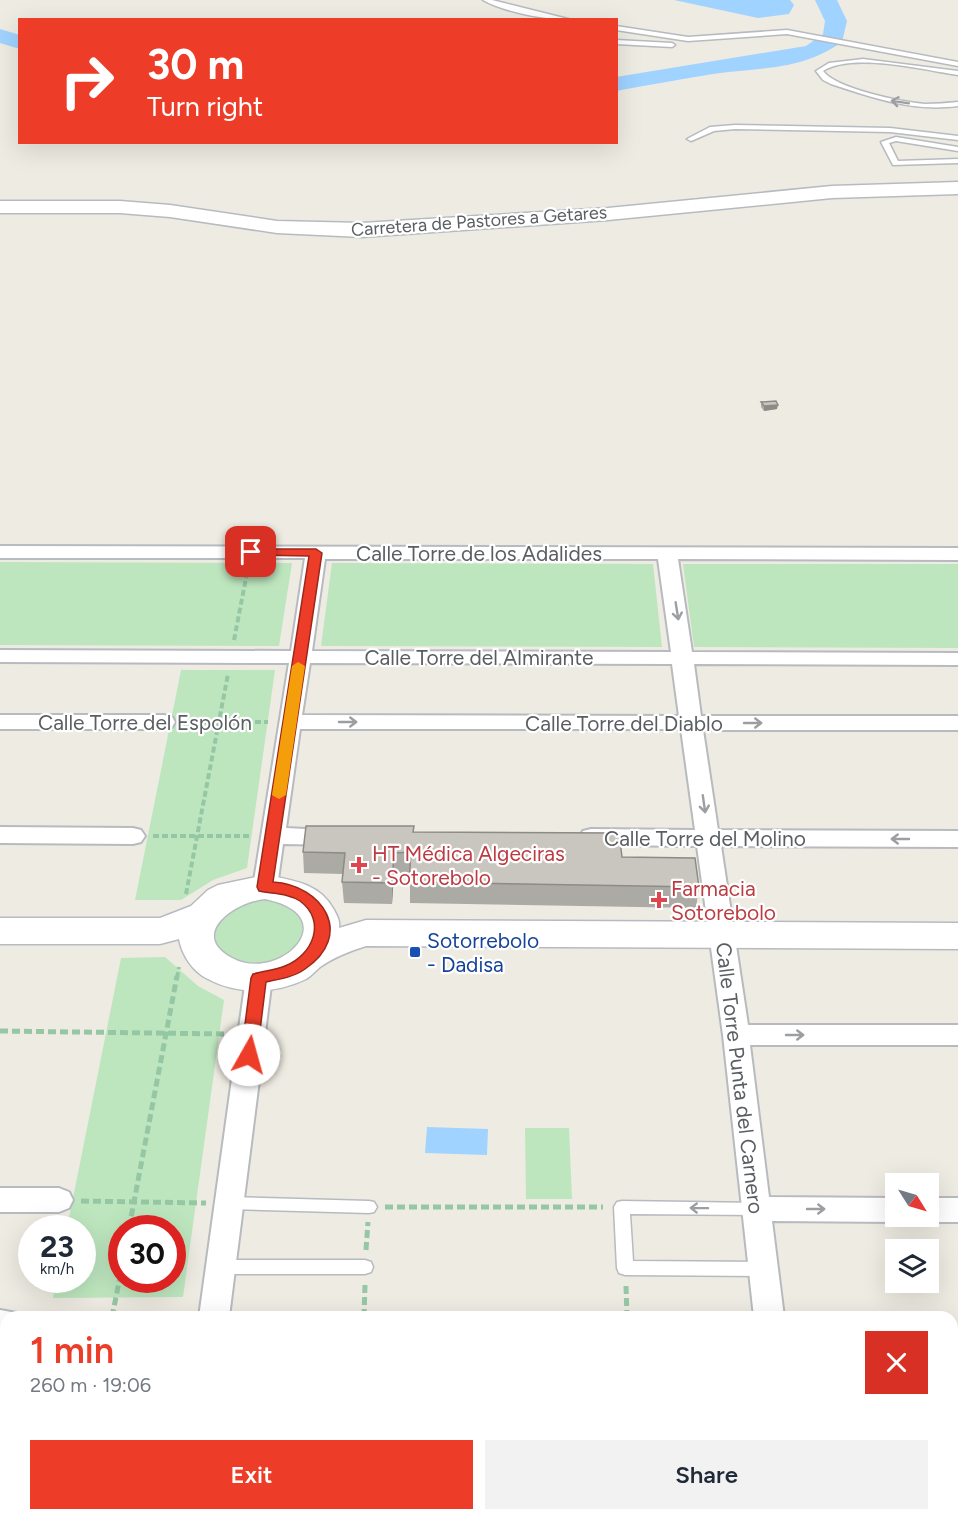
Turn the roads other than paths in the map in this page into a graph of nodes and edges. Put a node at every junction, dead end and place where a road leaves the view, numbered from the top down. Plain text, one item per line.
1 (486, 0) edge
2 (559, 18) edge
3 (618, 28) edge
4 (688, 39) junction
5 (618, 42) edge
6 (958, 64) edge
7 (958, 73) edge
8 (958, 104) edge
9 (958, 138) edge
10 (691, 139) dead end
11 (958, 149) edge
12 (958, 161) edge
13 (958, 188) edge
14 (0, 207) edge
15 (0, 552) edge
16 (316, 553) junction
17 (668, 554) junction
18 (958, 554) edge
19 (0, 656) edge
20 (300, 657) junction
21 (684, 658) junction
22 (958, 659) edge
23 (0, 722) edge
24 (164, 722) road end
25 (290, 722) junction
26 (693, 723) junction
27 (958, 723) edge
28 (0, 836) edge
29 (133, 836) road end
30 (272, 836) junction
31 (355, 837) edge
32 (567, 837) edge
33 (709, 838) junction
34 (958, 839) edge
35 (265, 887) junction
36 (320, 914) junction
37 (0, 932) edge
38 (191, 932) junction
39 (366, 933) junction
40 (722, 934) junction
41 (958, 936) edge
42 (312, 955) junction
43 (259, 978) junction
44 (736, 1035) junction
45 (958, 1035) edge
46 (0, 1200) edge
47 (59, 1200) road end
48 (230, 1203) junction
49 (369, 1207) road end
50 (758, 1209) junction
51 (885, 1210) edge
52 (939, 1210) edge
53 (958, 1210) edge
54 (222, 1267) junction
55 (365, 1267) road end
56 (764, 1269) junction
57 (215, 1311) edge
58 (768, 1311) edge

1 - 2 lane
3 - 4 lane
4 - 5 lane
4 - 6 lane
8 -> 7 lane
9 - 10 lane
11 - 12 lane
13 - 14 main road, Carretera de Pastores a Getares
15 - 16 street, Calle Torre de los Adalides
16 - 17 street, Calle Torre de los Adalides
16 - 20 street
17 - 18 street, Calle Torre de los Adalides
17 -> 21 street, Calle Torre Punta del Carnero
19 - 20 street, Calle Torre del Almirante
20 - 21 street, Calle Torre del Almirante
20 - 25 street
21 - 22 street, Calle Torre del Almirante
21 - 26 street, Calle Torre Punta del Carnero
23 - 24 street, Calle Torre del Espolón
25 -> 26 street, Calle Torre del Diablo
25 - 30 street
26 -> 27 street, Calle Torre del Diablo
26 -> 33 street, Calle Torre Punta del Carnero
28 - 29 street
30 - 31 street
30 - 35 street
32 - 33 street, Calle Torre del Molino
34 -> 33 street, Calle Torre del Molino
33 - 40 street, Calle Torre Punta del Carnero
35 - 36 main road
35 - 38 main road
36 - 39 main road
36 - 42 main road
37 - 38 main road
38 - 43 main road
39 - 40 main road
39 - 42 main road
40 - 41 main road
40 - 44 street, Calle Torre Punta del Carnero
42 - 43 main road
43 - 48 street
44 -> 45 street
44 - 50 street, Calle Torre Punta del Carnero
46 - 47 street
48 - 49 lane
48 - 54 street
50 -> 51 street
50 - 56 street, Calle Torre Punta del Carnero
50 -> 56 lane
52 - 53 street
54 - 55 lane
54 - 57 street
56 - 58 street, Calle Torre Punta del Carnero

